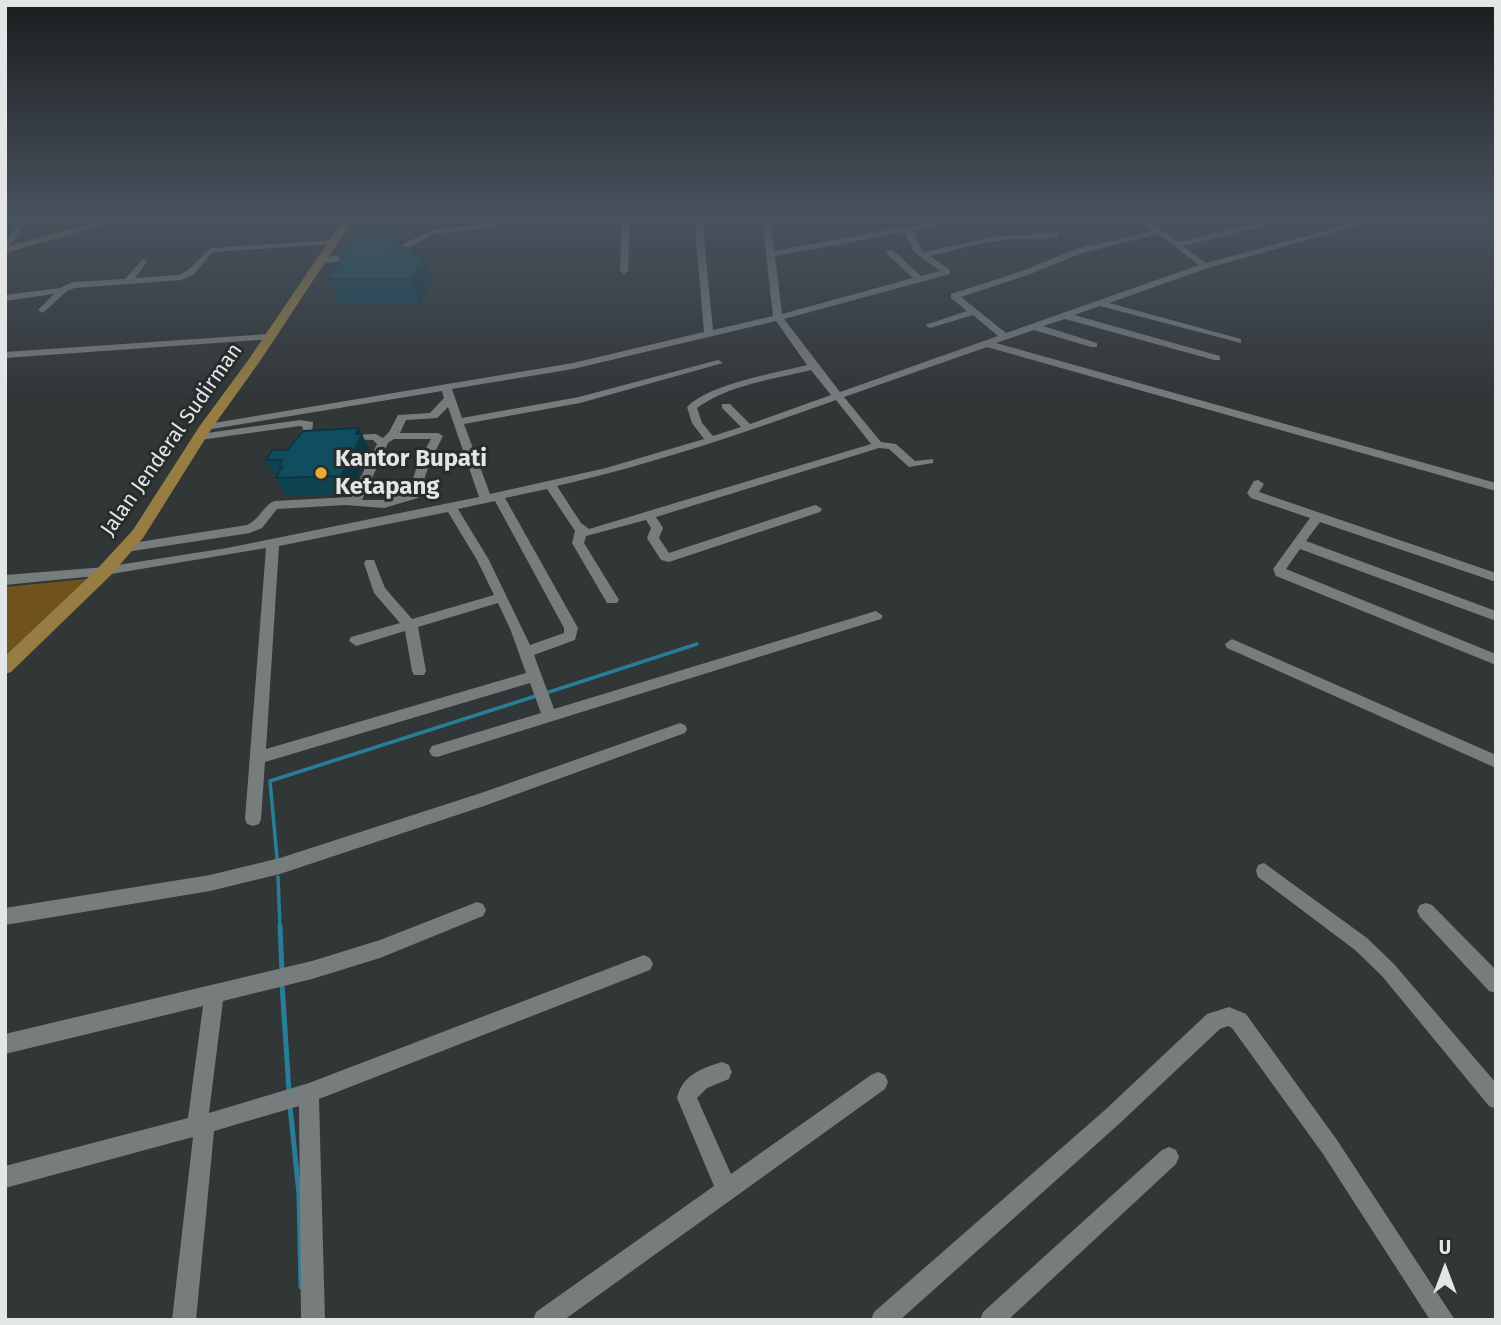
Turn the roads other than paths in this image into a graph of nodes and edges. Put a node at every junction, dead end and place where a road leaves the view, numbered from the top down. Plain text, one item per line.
1 (152, 279) edge
2 (307, 279) edge
3 (704, 279) edge
4 (772, 279) edge
5 (924, 279) edge
6 (1007, 279) edge
7 (1170, 279) edge
8 (920, 280) joint
9 (128, 281) joint
10 (63, 290) junction
11 (5, 298) edge
12 (1101, 304) junction
13 (43, 310) dead end
14 (974, 312) junction
15 (1065, 316) junction
16 (778, 318) junction
17 (930, 325) dead end
18 (1032, 326) junction
19 (709, 333) junction
20 (1004, 335) junction
21 (269, 337) junction
22 (1238, 341) dead end
23 (984, 343) junction
24 (1094, 345) dead end
25 (5, 355) edge
26 (1217, 358) dead end
27 (718, 363) dead end
28 (813, 366) junction
29 (448, 393) junction
30 (838, 395) junction
31 (726, 406) dead end
32 (457, 422) junction
33 (748, 428) junction
34 (203, 432) junction
35 (387, 440) junction
36 (711, 441) junction
37 (878, 445) junction
38 (929, 461) dead end
39 (1258, 484) dead end
40 (550, 485) junction
41 (1496, 487) edge
42 (492, 498) junction
43 (349, 503) junction
44 (451, 507) junction
45 (816, 509) dead end
46 (649, 515) junction
47 (1315, 518) junction
48 (581, 531) junction
49 (272, 543) junction
50 (1298, 543) junction
51 (126, 548) junction
52 (370, 563) dead end
53 (105, 571) junction
54 (1496, 578) edge
55 (5, 580) edge
56 (502, 597) junction
57 (612, 600) dead end
58 (876, 616) dead end
59 (1496, 616) edge
60 (411, 627) junction
61 (356, 641) dead end
62 (1231, 644) dead end
63 (526, 652) junction
64 (1496, 660) edge
65 (5, 667) edge
66 (419, 671) dead end
67 (535, 676) junction
68 (549, 716) junction
69 (680, 729) dead end
70 (437, 751) dead end
71 (257, 758) junction
72 (1496, 762) edge
73 (253, 819) dead end
74 (1264, 871) dead end
75 (477, 910) dead end
76 (1426, 911) dead end
77 (5, 917) edge
78 (644, 964) dead end
79 (1496, 984) edge
80 (214, 995) junction
81 (5, 1044) edge
82 (722, 1072) dead end
83 (878, 1082) dead end
84 (309, 1093) junction
85 (1496, 1099) edge
86 (201, 1125) junction
87 (1169, 1157) dead end
88 (5, 1177) edge
89 (727, 1190) junction
90 (184, 1320) edge
91 (313, 1320) edge
92 (544, 1320) edge
93 (882, 1320) edge
94 (991, 1320) edge
95 (1444, 1320) edge

1 - 9 street
2 - 21 main road, Jalan Jenderal Sudirman
3 - 19 street
4 - 16 street
5 - 8 street
6 - 14 street
7 - 12 street
8 - 16 street
9 - 10 street
10 - 11 street
10 - 13 street
12 - 15 street
12 - 22 street
14 - 17 street
14 - 20 street
15 - 18 street
15 - 26 street
16 - 19 street
16 - 28 street
18 - 20 street
18 - 24 street
19 - 29 street
20 - 23 street
21 - 25 street
21 - 34 main road, Jalan Jenderal Sudirman
23 - 30 street
23 - 41 street
27 - 32 street
28 - 30 street
28 - 36 street
29 - 32 street
29 - 34 street
29 - 35 street
30 - 33 street
30 - 37 street
31 - 33 street
32 - 42 street
33 - 36 street
34 - 35 street
34 - 51 main road, Jalan Jenderal Sudirman
35 - 43 street
35 - 43 street
36 - 40 street
37 - 38 street
37 - 46 street
39 - 47 street
40 - 42 street
40 - 48 street
42 - 44 street
42 - 63 street
43 - 51 street
44 - 49 street
44 - 56 street
45 - 46 street
46 - 48 street
47 - 50 street
47 - 54 street
48 - 57 street
49 - 53 street
49 - 71 street
50 - 59 street
50 - 64 street
51 - 53 main road, Jalan Jenderal Sudirman
52 - 60 street
53 - 55 street
53 - 65 main road, Jalan Jenderal Sudirman
56 - 60 street
56 - 63 street
58 - 68 street
60 - 61 street
60 - 66 street
62 - 72 street
63 - 67 street
67 - 68 street
67 - 71 street
68 - 70 street
69 - 77 street
71 - 73 street
74 - 85 street
75 - 80 street
76 - 79 street
78 - 84 street
80 - 81 street
80 - 86 street
82 - 89 street
83 - 89 street
84 - 86 street
84 - 91 street
86 - 88 street
86 - 90 street
87 - 94 street
89 - 92 street
93 - 95 street

